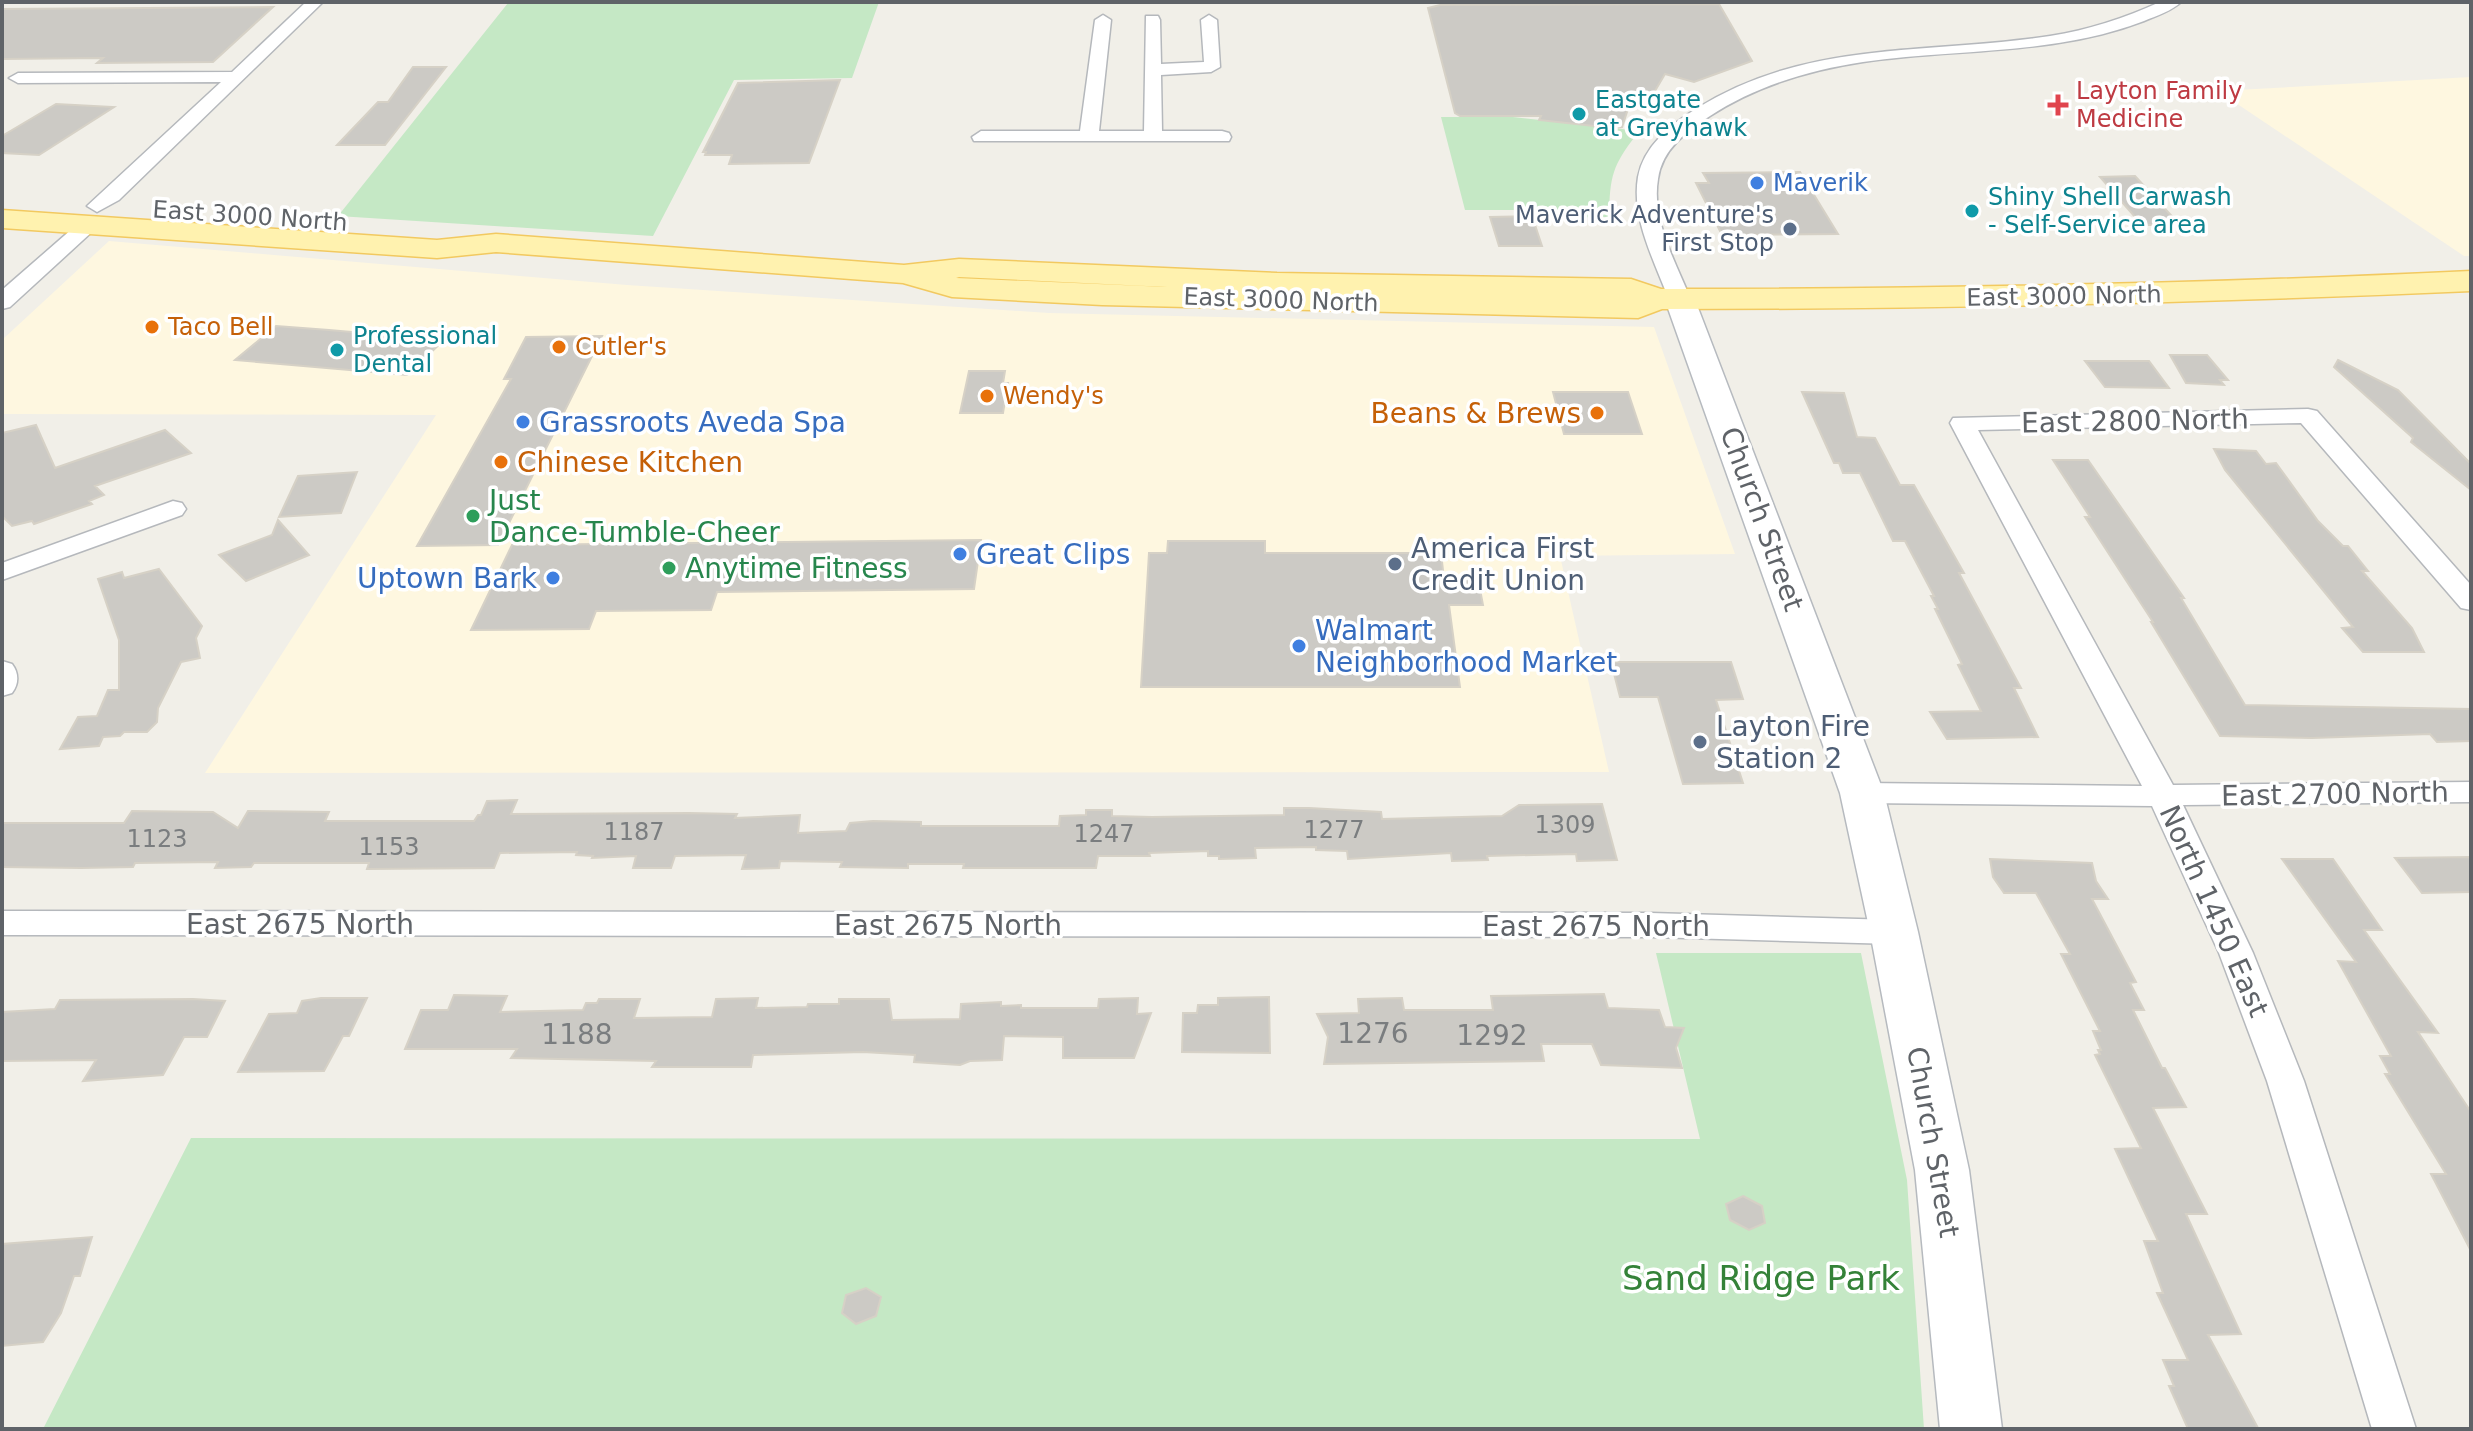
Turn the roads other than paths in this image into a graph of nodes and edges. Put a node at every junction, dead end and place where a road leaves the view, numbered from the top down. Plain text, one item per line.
1 (315, 2) edge
2 (2173, 2) edge
3 (1103, 20) dead end
4 (1152, 20) dead end
5 (1209, 20) dead end
6 (1153, 70) junction
7 (236, 77) junction
8 (18, 78) dead end
9 (981, 137) dead end
10 (1089, 137) junction
11 (1153, 137) junction
12 (1222, 137) dead end
13 (2, 199) edge
14 (2, 209) edge
15 (92, 216) junction
16 (2, 219) edge
17 (2471, 281) edge
18 (1668, 299) junction
19 (2, 302) edge
20 (1962, 423) joint
21 (173, 509) dead end
22 (2, 572) edge
23 (2471, 602) edge
24 (2, 670) edge
25 (2, 687) edge
26 (2471, 792) edge
27 (1862, 793) junction
28 (2162, 795) junction
29 (2, 923) edge
30 (1894, 932) junction
31 (1971, 1429) edge
32 (2394, 1429) edge

1 - 7 street
2 - 18 street, Church Street
3 - 10 street
4 - 6 street
5 - 6 street
6 - 11 street
7 - 8 street
7 - 15 street
9 - 10 street
10 - 11 street
11 - 12 street
13 - 15 main road, East 3000 North
14 - 15 main road
15 - 16 main road, East 3000 North
15 - 18 main road, East 3000 North
15 - 19 street
17 - 18 main road, East 3000 North
18 - 27 street, Church Street
20 - 23 street, East 2800 North
20 - 28 street, North 1450 East
21 - 22 street
24 - 25 street
26 - 28 street, East 2700 North
27 - 28 street, East 2700 North
27 - 30 street, Church Street
28 - 32 street, North 1450 East
29 - 30 street, East 2675 North
30 - 31 street, Church Street

